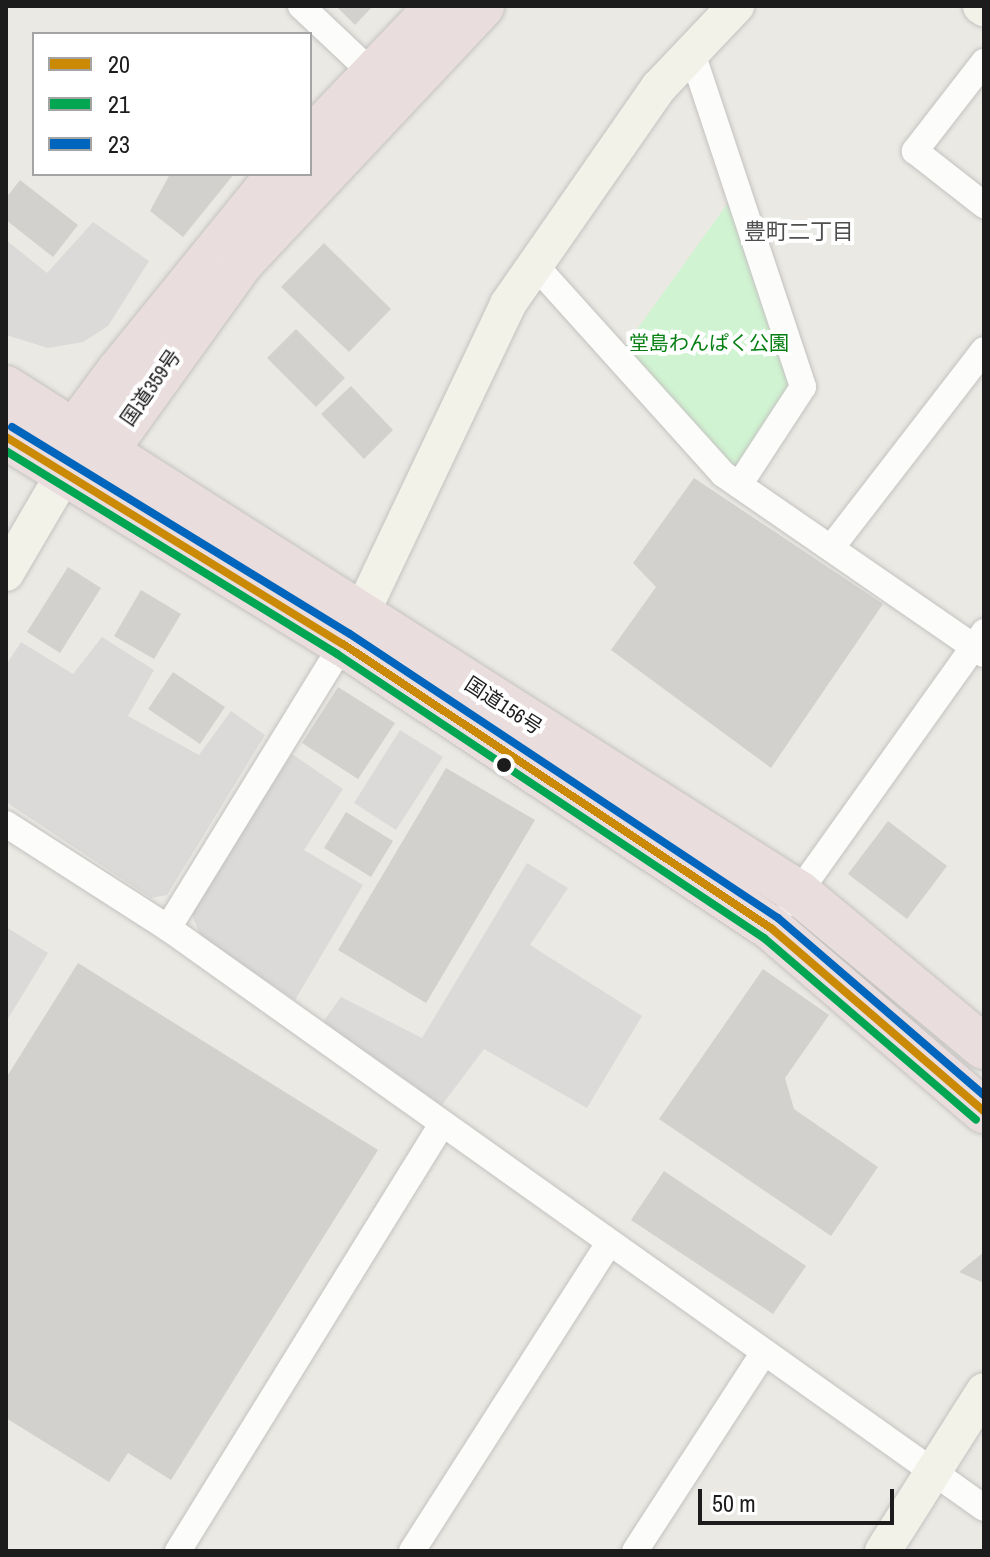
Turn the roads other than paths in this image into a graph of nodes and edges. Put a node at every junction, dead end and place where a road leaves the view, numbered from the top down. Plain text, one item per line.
1 (301, 6) edge
2 (438, 6) edge
3 (482, 6) edge
4 (736, 6) edge
5 (691, 50) junction
6 (984, 62) edge
7 (371, 72) junction
8 (312, 138) edge
9 (278, 176) edge
10 (984, 205) edge
11 (535, 265) junction
12 (984, 350) edge
13 (6, 388) edge
14 (6, 437) edge
15 (88, 445) junction
16 (62, 477) junction
17 (739, 485) junction
18 (831, 548) junction
19 (6, 573) edge
20 (352, 629) junction
21 (981, 644) edge
22 (6, 824) edge
23 (799, 893) junction
24 (168, 928) junction
25 (771, 928) junction
26 (984, 1047) edge
27 (984, 1111) edge
28 (442, 1124) junction
29 (609, 1243) junction
30 (763, 1354) junction
31 (984, 1391) edge
32 (934, 1470) junction
33 (984, 1508) edge
34 (178, 1551) edge
35 (412, 1551) edge
36 (635, 1551) edge
37 (883, 1551) edge

1 - 7 street
2 - 7 highway
3 - 15 highway, 国道359号
4 - 5 street
5 - 11 street
5 - 17 street
6 - 10 street
7 - 8 highway
9 - 15 highway, 国道359号
11 - 17 street
11 - 20 street
12 - 18 street
13 - 15 highway, 国道156号
14 - 16 highway, 国道156号
15 - 16 highway, 国道359号
15 - 20 highway, 国道156号
16 - 19 street
16 - 20 highway, 国道156号
17 - 18 street
18 - 21 street
20 - 23 highway, 国道156号
20 - 24 street
20 - 25 highway, 国道156号
21 - 23 street
22 - 24 street
23 - 25 street
23 - 26 highway, 国道156号
24 - 28 street
25 - 27 highway, 国道156号
28 - 29 street
28 - 34 street
29 - 30 street
29 - 35 street
30 - 32 street
30 - 36 street
31 - 32 street
32 - 33 street
32 - 37 street

